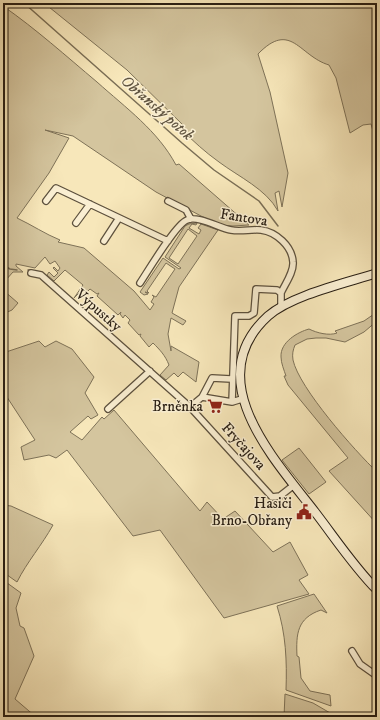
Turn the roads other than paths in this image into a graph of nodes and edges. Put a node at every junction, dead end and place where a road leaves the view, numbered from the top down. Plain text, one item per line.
1 (46, 201) dead end
2 (168, 201) dead end
3 (90, 204) junction
4 (119, 218) junction
5 (191, 219) junction
6 (76, 223) dead end
7 (104, 241) dead end
8 (168, 241) junction
9 (31, 272) dead end
10 (377, 273) edge
11 (140, 283) dead end
12 (281, 293) junction
13 (281, 306) junction
14 (150, 371) junction
15 (231, 379) junction
16 (202, 397) junction
17 (242, 399) junction
18 (232, 402) junction
19 (190, 407) junction
20 (108, 409) dead end
21 (294, 485) junction
22 (377, 590) edge
23 (352, 651) dead end
24 (377, 676) edge

1 - 3 street
2 - 5 street, Fantova
3 - 4 street
3 - 6 street
4 - 7 street
4 - 8 street
5 - 8 street
5 - 12 street, Fantova
8 - 11 street
9 - 14 street, Výpustky
10 - 13 main road, Fryčajova
12 - 13 street
12 - 15 street, Fryčajova
13 - 17 main road, Fryčajova
14 - 19 street, Výpustky
14 - 20 street
15 - 16 street
15 - 18 street, Fryčajova
16 - 18 street, Fryčajova
16 - 19 street
17 - 18 street, Fryčajova
17 - 21 main road, Fryčajova
19 - 21 street, Fryčajova
21 - 22 main road, Fryčajova
23 - 24 street

